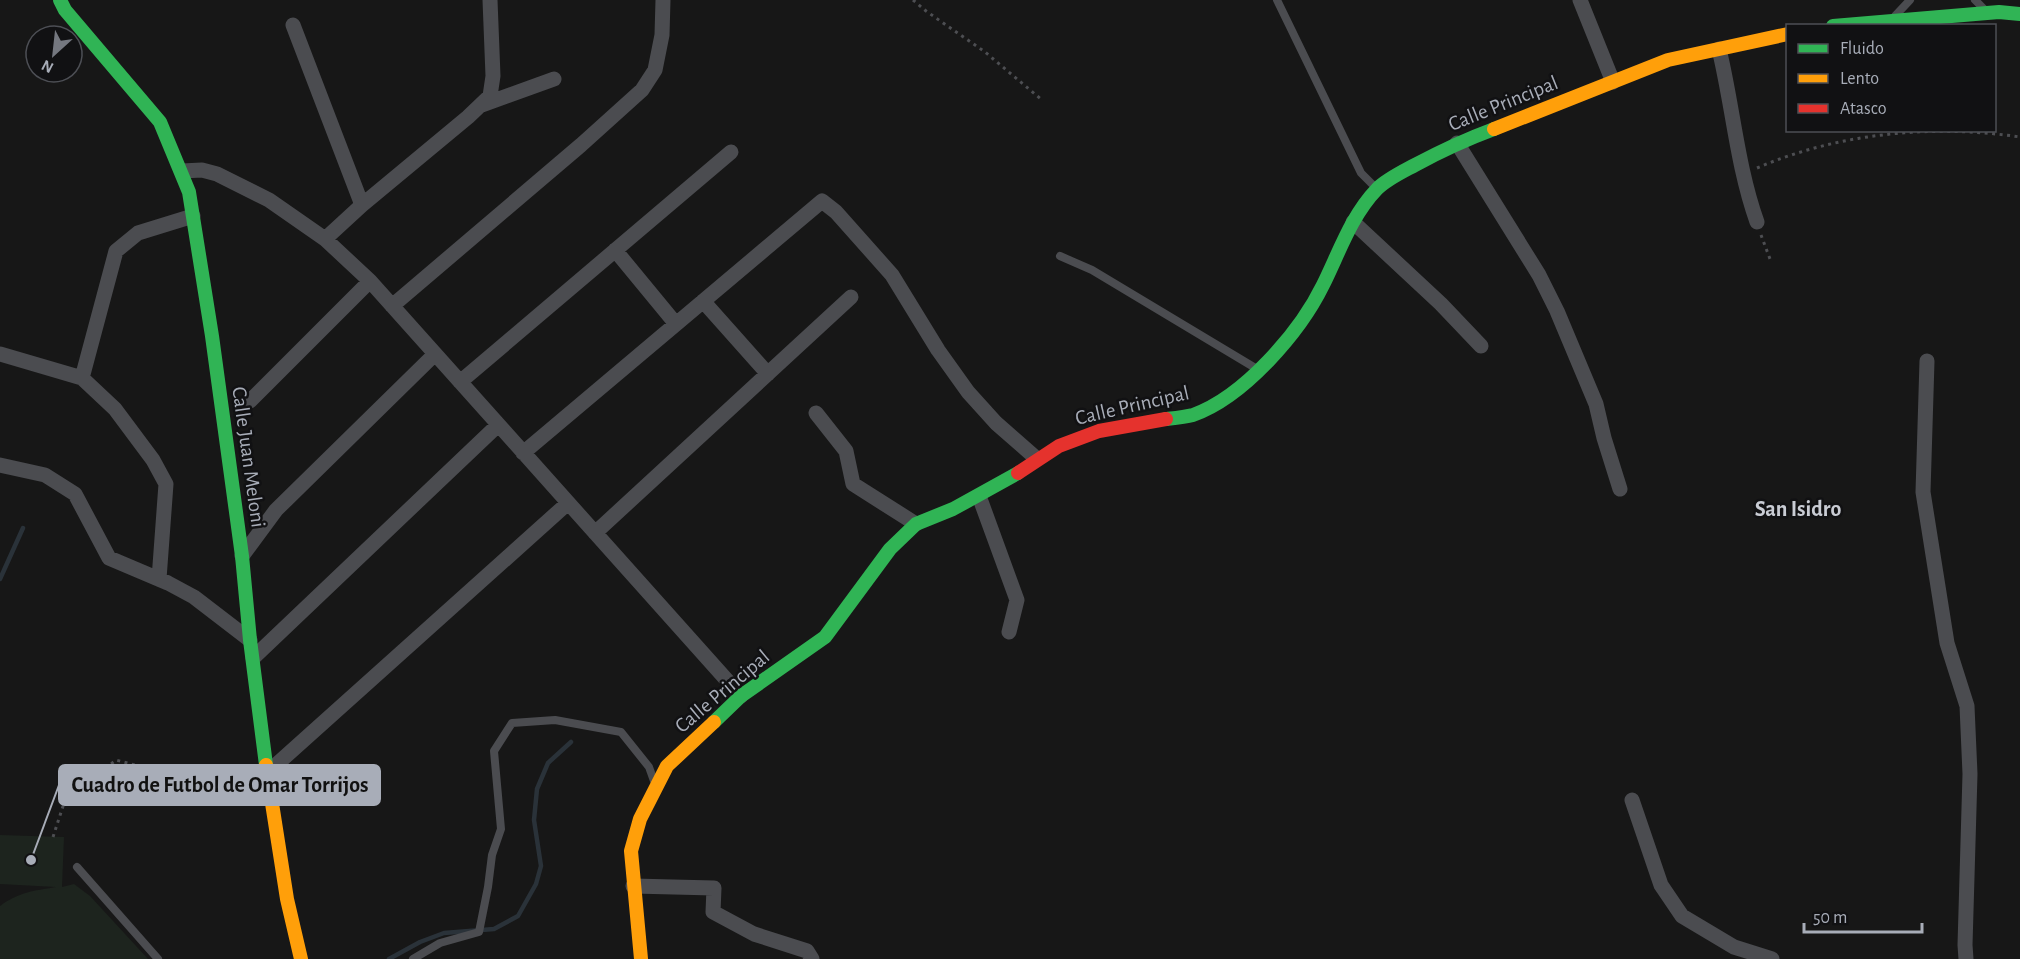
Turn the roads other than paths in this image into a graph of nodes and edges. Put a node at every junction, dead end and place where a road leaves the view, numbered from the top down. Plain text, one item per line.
1 (60, 0) edge
2 (490, 0) edge
3 (663, 0) edge
4 (1277, 0) edge
5 (1580, 0) edge
6 (1910, 0) edge
7 (1975, 0) edge
8 (1989, 13) junction
9 (2020, 14) edge
10 (1891, 21) junction
11 (1856, 24) edge
12 (293, 25) dead end
13 (1786, 34) edge
14 (1719, 49) junction
15 (554, 79) dead end
16 (1613, 82) junction
17 (479, 106) junction
18 (1457, 143) junction
19 (731, 152) dead end
20 (182, 171) junction
21 (1377, 189) junction
22 (362, 205) junction
23 (193, 216) junction
24 (1353, 222) junction
25 (1757, 222) road end
26 (325, 239) junction
27 (615, 250) junction
28 (1060, 256) dead end
29 (370, 281) junction
30 (851, 297) dead end
31 (703, 301) junction
32 (392, 306) junction
33 (676, 324) junction
34 (1481, 346) dead end
35 (0, 354) edge
36 (435, 354) junction
37 (1927, 361) dead end
38 (1259, 370) junction
39 (768, 374) junction
40 (82, 378) junction
41 (460, 382) junction
42 (250, 401) dead end
43 (816, 413) dead end
44 (498, 425) junction
45 (523, 453) junction
46 (1037, 459) junction
47 (0, 465) edge
48 (1620, 489) dead end
49 (979, 496) junction
50 (568, 503) junction
51 (916, 524) junction
52 (595, 534) junction
53 (242, 556) junction
54 (159, 579) junction
55 (1009, 632) dead end
56 (250, 640) junction
57 (253, 658) junction
58 (741, 696) junction
59 (267, 773) junction
60 (656, 785) junction
61 (1632, 800) dead end
62 (77, 867) dead end
63 (633, 886) junction
64 (158, 959) edge
65 (301, 959) edge
66 (413, 959) edge
67 (641, 959) edge
68 (812, 959) edge
69 (1772, 959) edge
70 (1966, 959) edge

1 - 20 street, Calle Juan Meloni
2 - 17 street
3 - 32 street
4 - 21 lane
5 - 16 street
6 - 10 lane
7 - 8 lane
8 - 9 street
8 - 10 street
10 - 11 street
12 - 22 street
13 - 14 street, Calle Principal
14 - 16 street, Calle Principal
14 - 25 street
15 - 17 street
16 - 18 street, Calle Principal
17 - 22 street
18 - 21 street, Calle Principal
18 - 48 street
19 - 27 street
20 - 23 street, Calle Juan Meloni
20 - 26 street
21 - 24 street, Calle Principal
22 - 26 street
23 - 40 street
23 - 53 street, Calle Juan Meloni
24 - 34 street
24 - 38 street, Calle Principal
26 - 29 street
27 - 33 street
27 - 41 street
28 - 38 lane
29 - 32 street
29 - 42 street
30 - 39 street
31 - 33 street
31 - 39 street
31 - 46 street
32 - 36 street
33 - 45 street
35 - 40 street
36 - 41 street
36 - 53 street
37 - 70 street
38 - 46 street, Calle Principal
39 - 52 street
40 - 54 street
41 - 44 street
43 - 51 street
44 - 45 street
44 - 57 street
45 - 50 street
46 - 49 street, Calle Principal
47 - 54 street
49 - 51 street, Calle Principal
49 - 55 street
50 - 52 street
50 - 59 street
51 - 58 street, Calle Principal
52 - 58 street
53 - 56 street, Calle Juan Meloni
54 - 56 street
56 - 57 street, Calle Juan Meloni
57 - 59 street, Calle Juan Meloni
58 - 60 street, Calle Principal
59 - 65 street, Calle Juan Meloni
60 - 63 street, Calle Principal
60 - 66 lane
61 - 69 street
62 - 64 lane
63 - 67 street, Calle Principal
63 - 68 street

